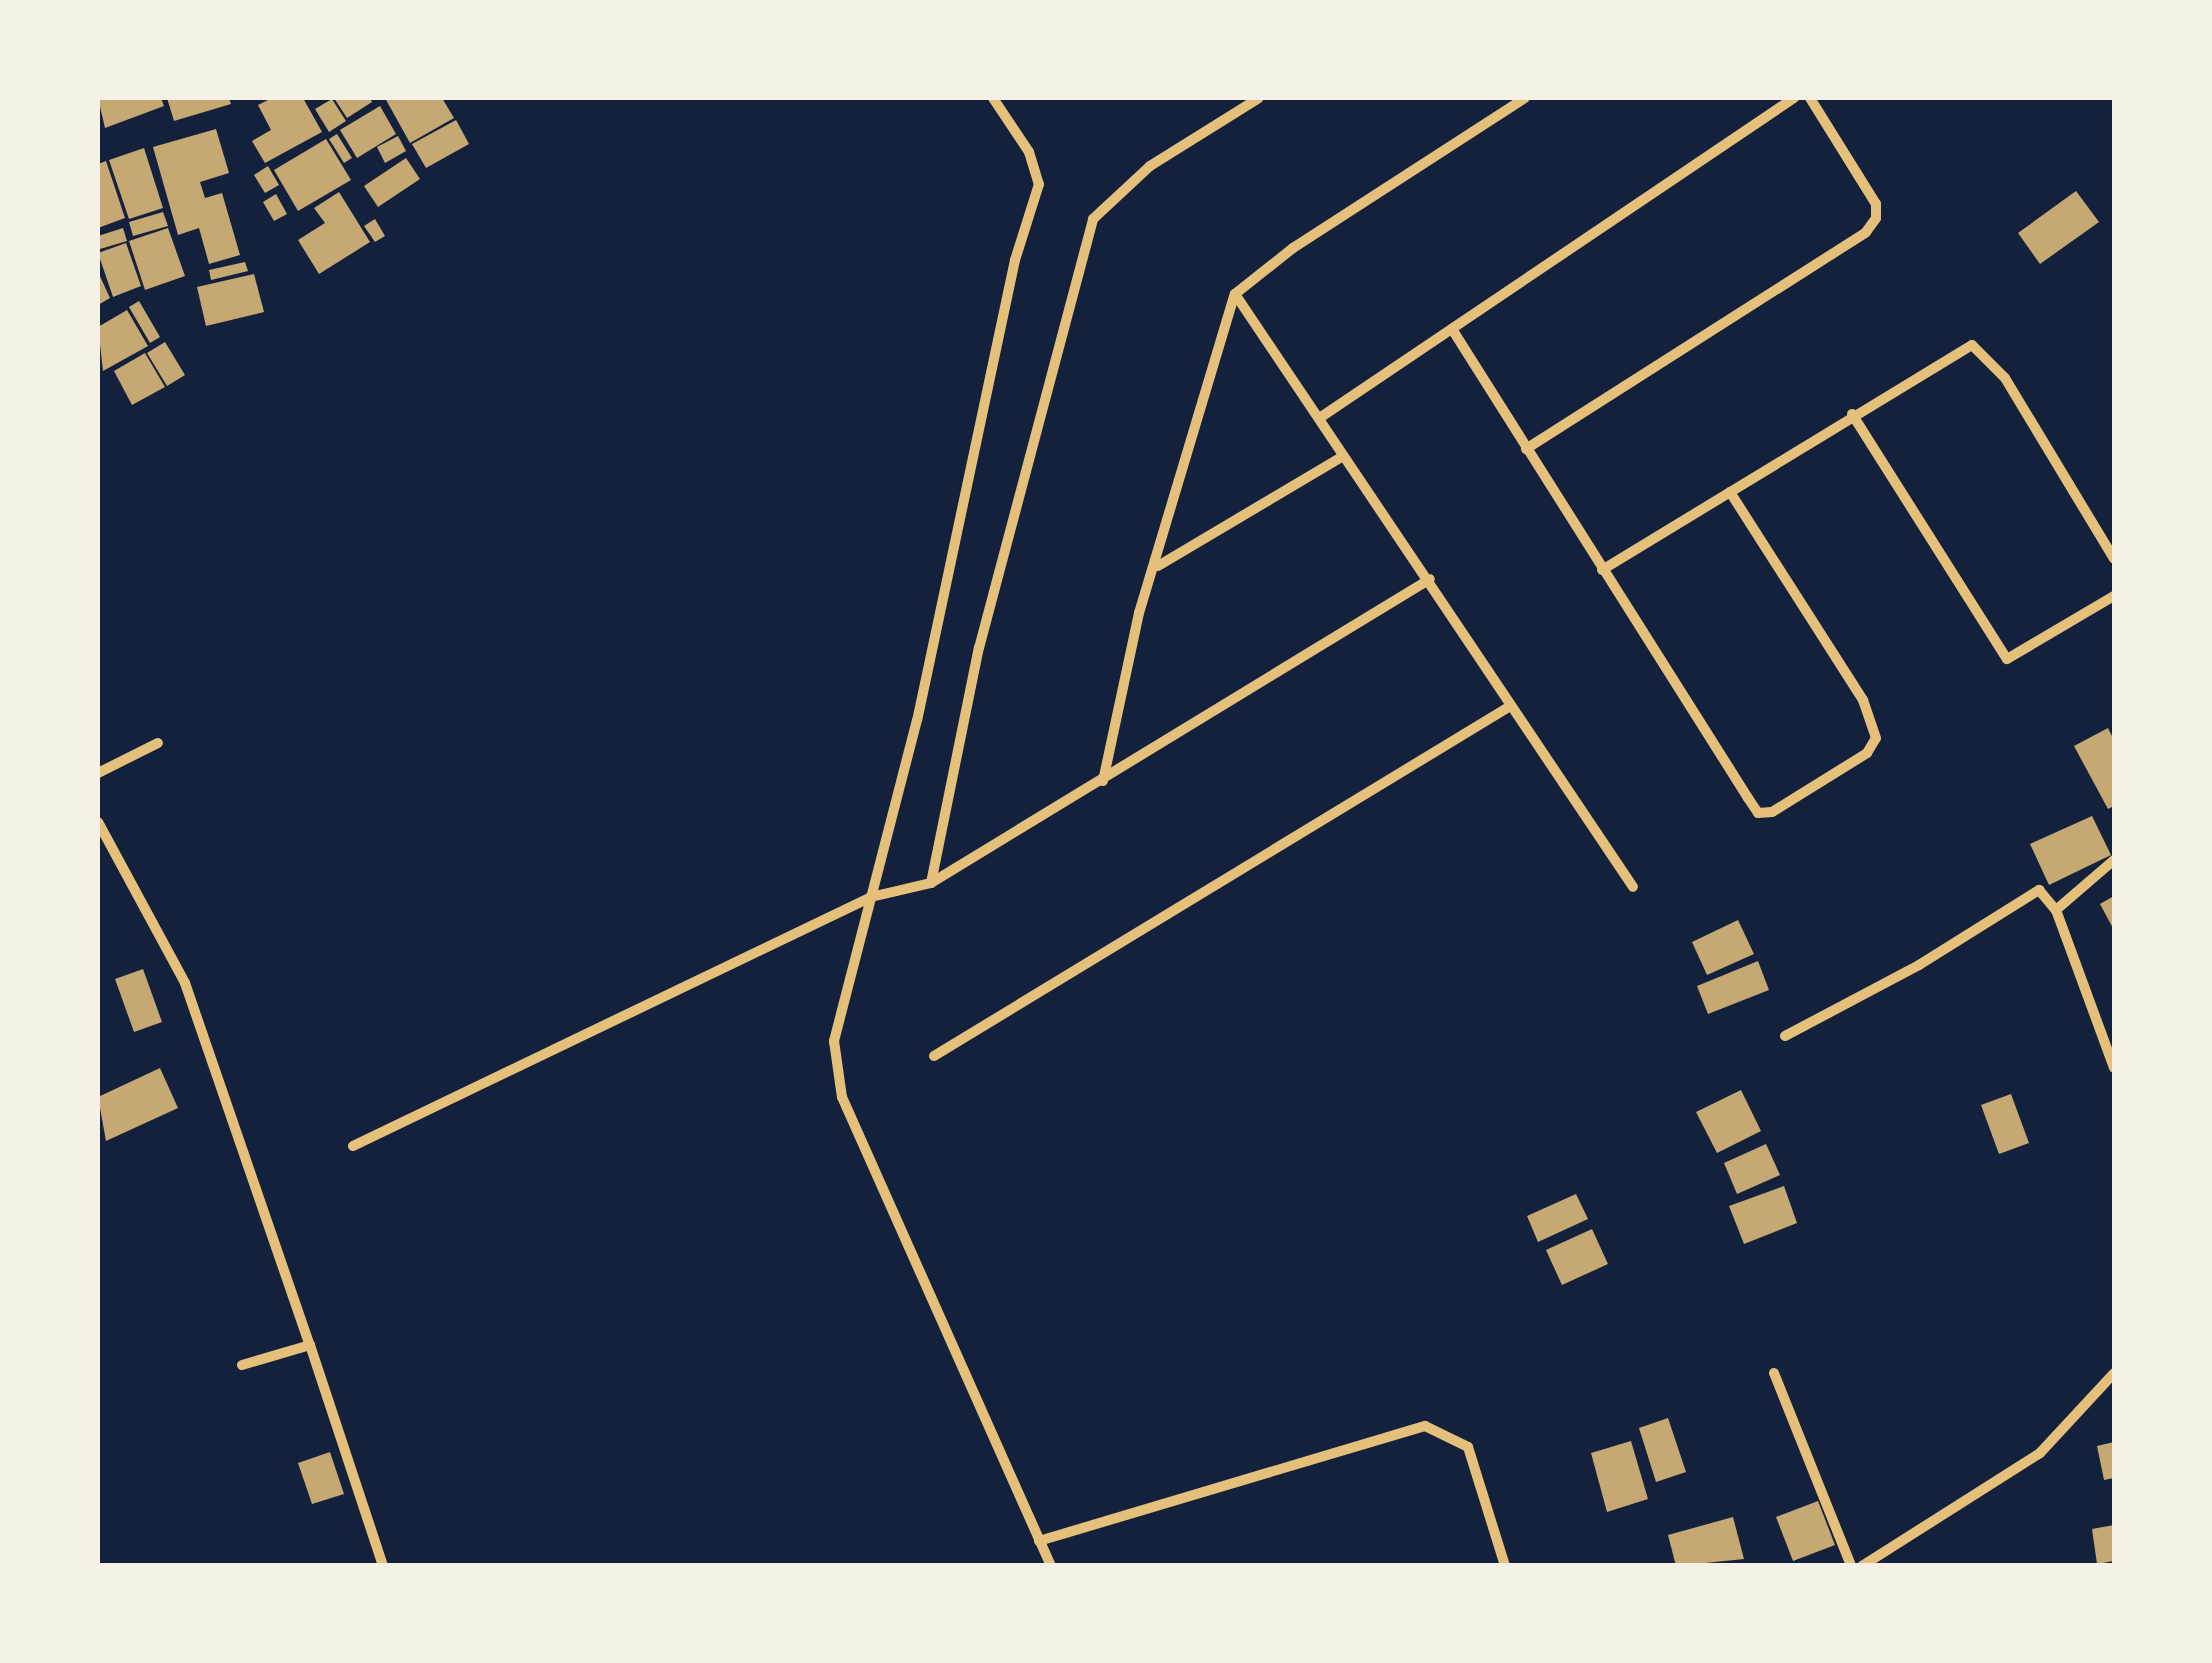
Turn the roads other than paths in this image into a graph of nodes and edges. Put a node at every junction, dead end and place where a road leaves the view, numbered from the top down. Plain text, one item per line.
1 (993, 98) edge
2 (1260, 98) edge
3 (1524, 98) edge
4 (1794, 98) edge
5 (1810, 98) edge
6 (1236, 294) junction
7 (1452, 329) junction
8 (1852, 414) junction
9 (1321, 417) junction
10 (1526, 449) junction
11 (1343, 456) junction
12 (1730, 492) junction
13 (2114, 559) edge
14 (1158, 566) junction
15 (1602, 570) junction
16 (1430, 579) junction
17 (2114, 596) edge
18 (1507, 708) junction
19 (158, 743) dead end
20 (98, 772) edge
21 (1103, 782) junction
22 (98, 822) edge
23 (2114, 860) edge
24 (932, 883) junction
25 (1633, 887) dead end
26 (871, 897) junction
27 (2056, 910) junction
28 (1784, 1036) dead end
29 (934, 1056) dead end
30 (2114, 1068) edge
31 (353, 1146) dead end
32 (310, 1345) junction
33 (242, 1365) dead end
34 (1774, 1373) dead end
35 (2114, 1374) edge
36 (2103, 1388) junction
37 (2114, 1397) edge
38 (1039, 1541) junction
39 (383, 1566) edge
40 (1051, 1566) edge
41 (1506, 1566) edge
42 (1851, 1566) edge
43 (1862, 1566) edge

1 - 26 street
2 - 24 street
3 - 6 street
4 - 7 street
5 - 10 street
6 - 9 street
6 - 14 street
7 - 9 street
7 - 10 street
8 - 12 street
8 - 13 street
8 - 17 street
9 - 11 street
10 - 15 street
11 - 14 street
11 - 16 street
12 - 15 street
12 - 15 street
14 - 21 street
16 - 18 street
16 - 21 street
18 - 25 street
18 - 29 street
19 - 20 street
21 - 24 street
22 - 32 street
23 - 27 street
24 - 26 street
26 - 31 street
26 - 38 street
27 - 28 street
27 - 30 street
32 - 33 street
32 - 39 street
34 - 42 street
35 - 36 street
36 - 37 street
36 - 43 street
38 - 40 street
38 - 41 street

